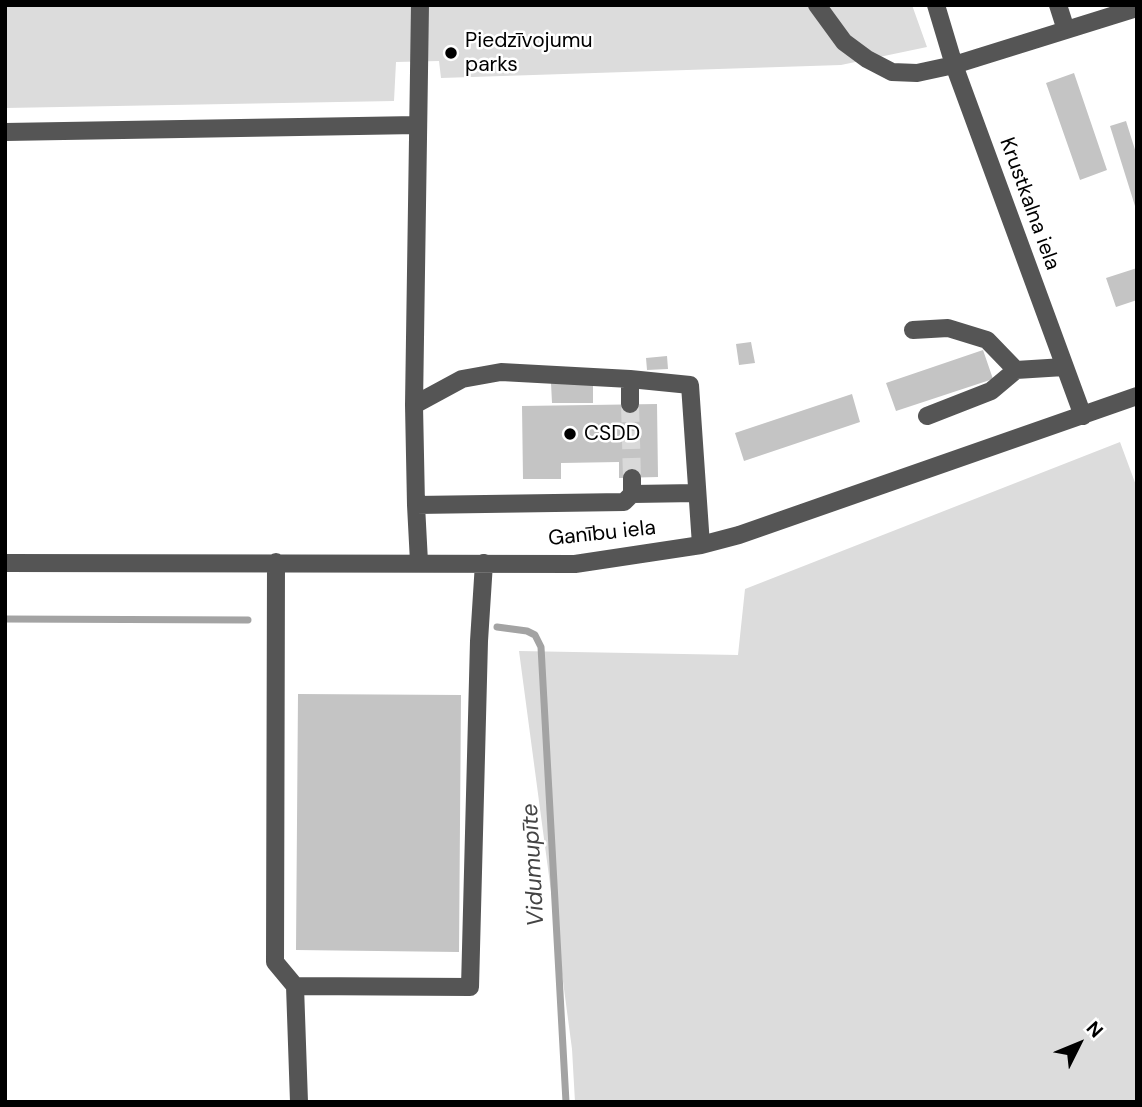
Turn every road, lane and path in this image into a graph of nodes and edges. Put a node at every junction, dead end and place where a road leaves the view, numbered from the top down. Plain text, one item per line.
1 (420, 5) edge
2 (817, 5) edge
3 (936, 5) edge
4 (1058, 5) edge
5 (1137, 8) edge
6 (1066, 30) junction
7 (954, 65) junction
8 (417, 125) junction
9 (5, 132) edge
10 (913, 330) dead end
11 (1064, 367) junction
12 (1016, 370) junction
13 (630, 379) junction
14 (1137, 396) edge
15 (630, 404) tunnel mouth
16 (414, 405) junction
17 (927, 415) dead end
18 (1083, 416) junction
19 (697, 493) junction
20 (416, 505) junction
21 (701, 545) junction
22 (276, 562) junction
23 (419, 562) junction
24 (5, 563) edge
25 (484, 563) junction
26 (295, 986) junction
27 (299, 1102) edge

1 - 8 street
2 - 7 street
3 - 7 street, Krustkalna iela
4 - 6 street
5 - 6 street
6 - 7 street
7 - 11 street, Krustkalna iela
8 - 9 street
8 - 16 street
10 - 12 street
11 - 12 street
11 - 18 street, Krustkalna iela
12 - 17 street
13 - 15 street
13 - 16 street
13 - 19 street
14 - 18 street, Ganību iela
16 - 20 street
18 - 21 street, Ganību iela
19 - 20 street
19 - 21 street
20 - 23 street
21 - 25 street, Ganību iela
22 - 23 street, Ganību iela
22 - 24 street, Ganību iela
22 - 26 street
23 - 25 street, Ganību iela
25 - 26 street
26 - 27 street

